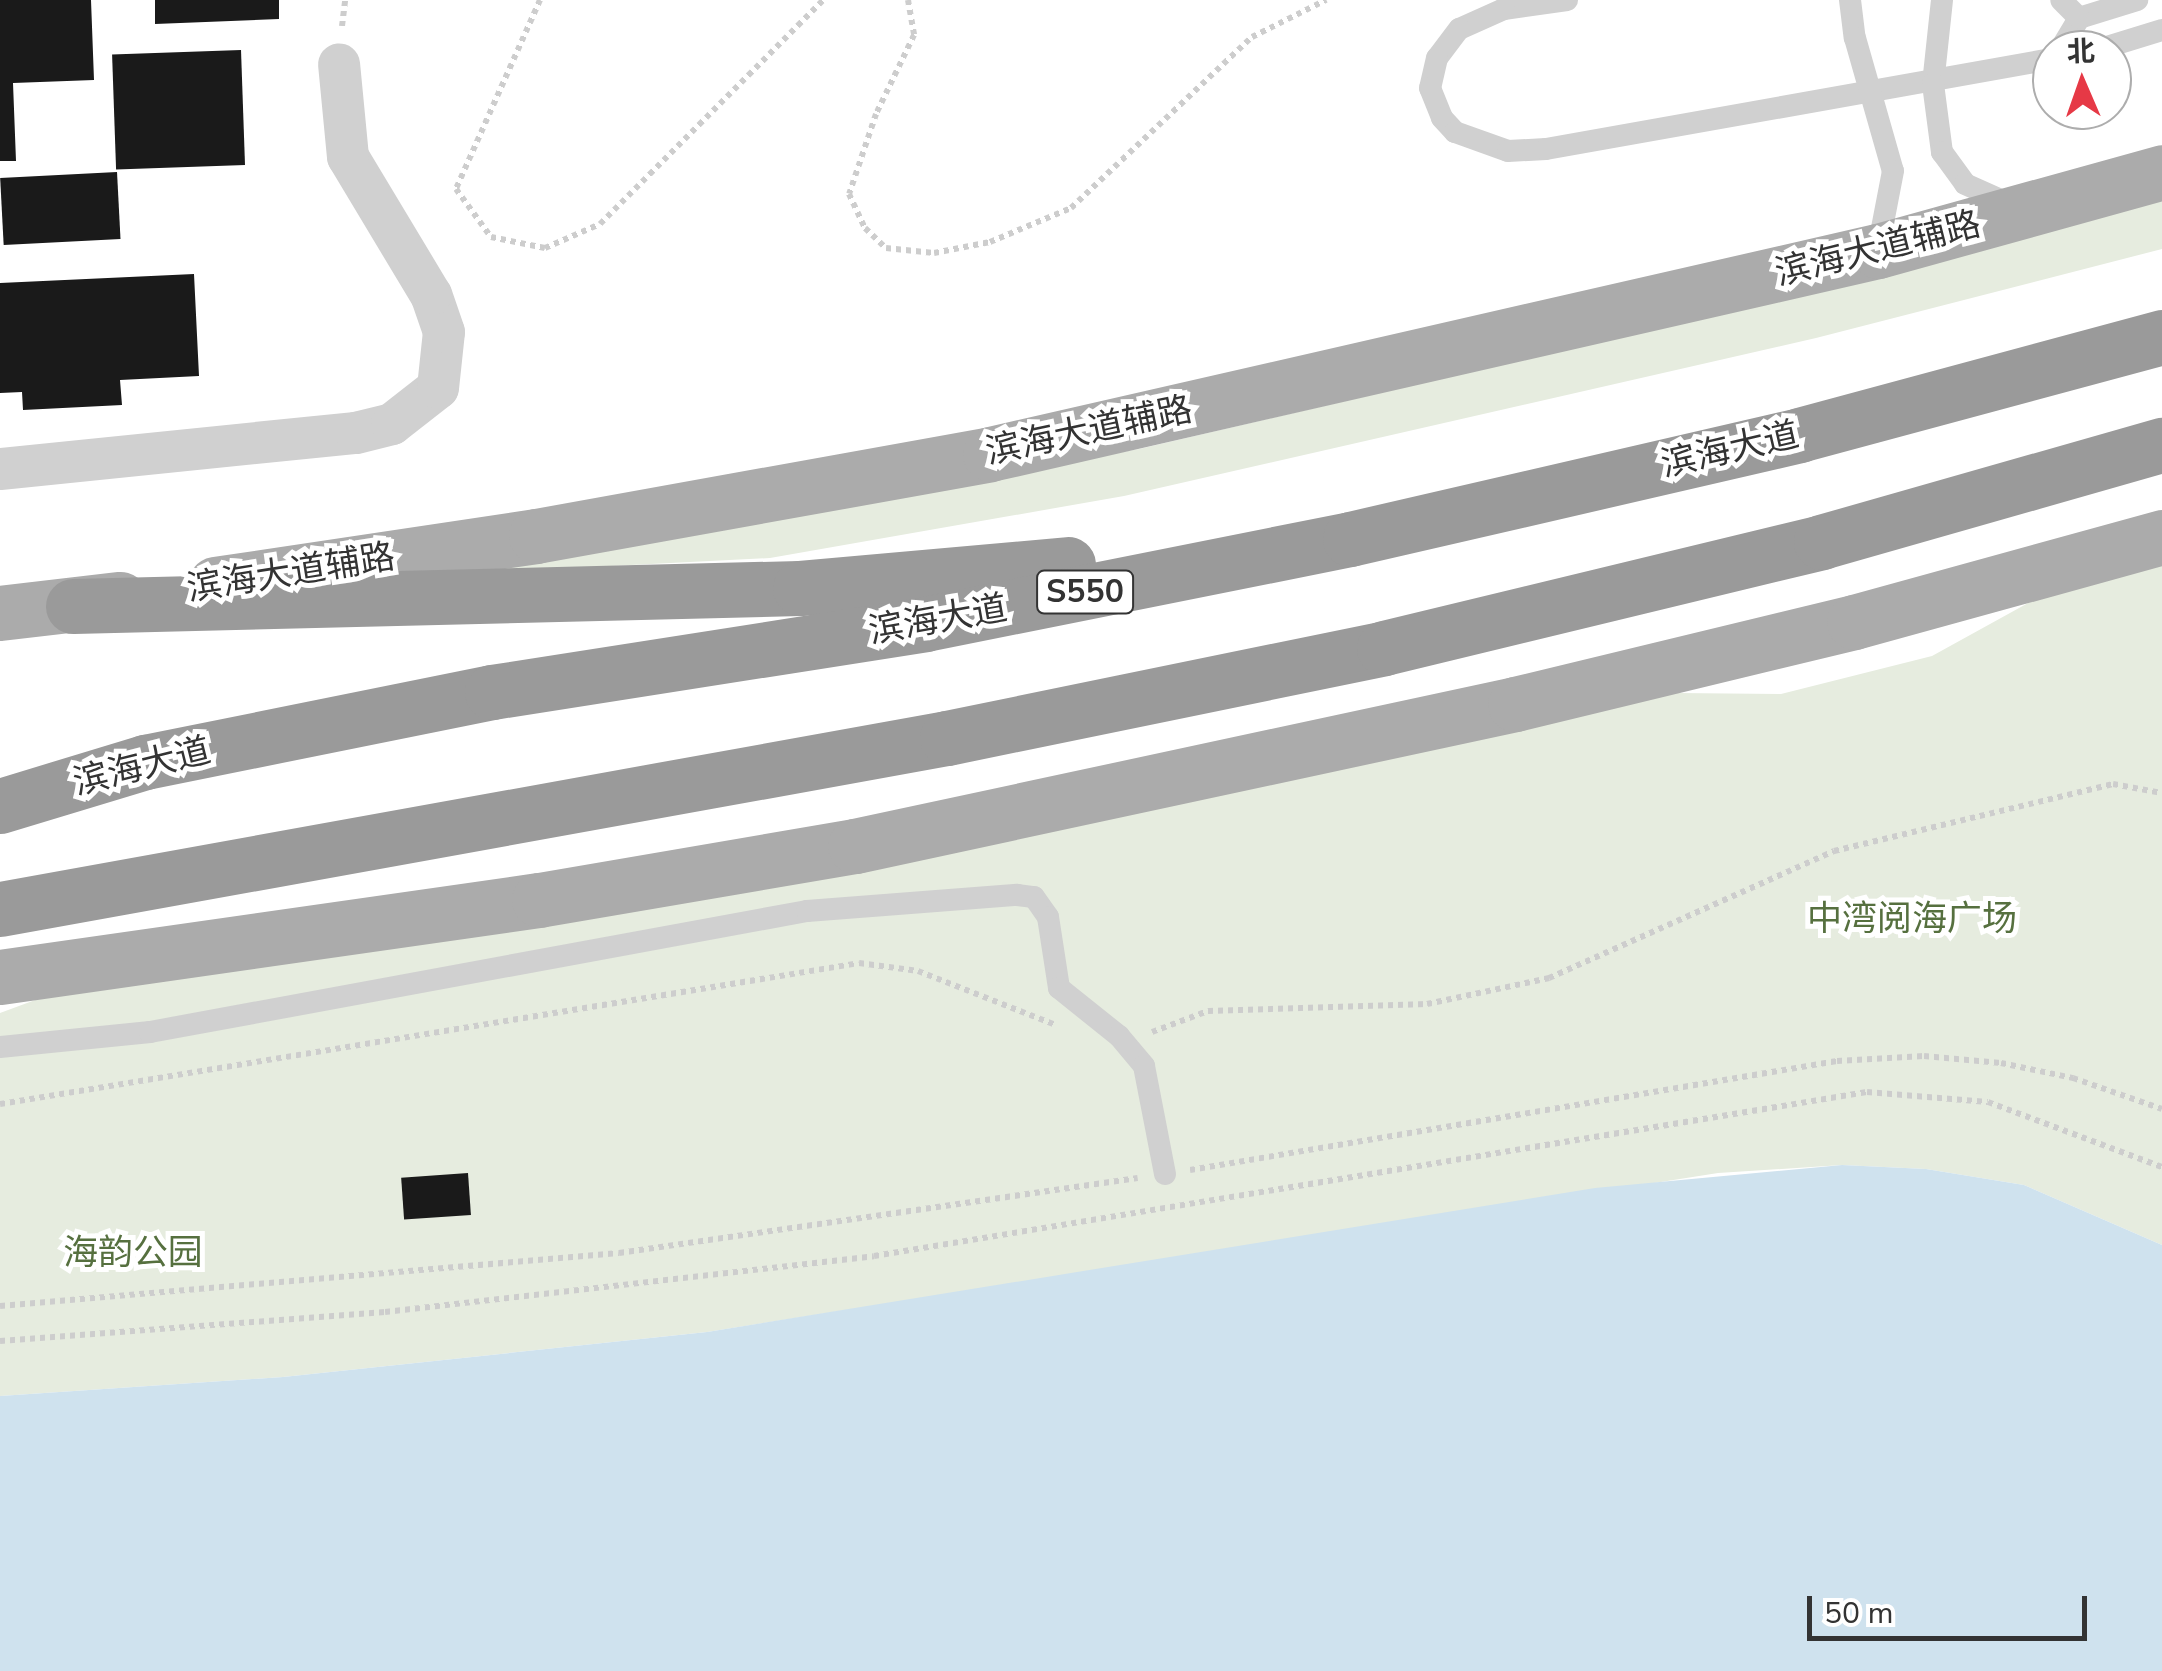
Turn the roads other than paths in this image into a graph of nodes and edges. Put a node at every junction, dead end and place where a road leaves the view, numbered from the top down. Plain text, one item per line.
1 (1567, 0) edge
2 (1850, 0) edge
3 (1942, 0) edge
4 (2061, 0) edge
5 (2137, 0) edge
6 (2079, 18) junction
7 (2072, 30) edge
8 (2162, 30) edge
9 (2132, 39) edge
10 (341, 45) road end
11 (2032, 63) edge
12 (1932, 84) junction
13 (1871, 96) junction
14 (2162, 172) edge
15 (2033, 210) junction
16 (1878, 251) junction
17 (2162, 337) edge
18 (2162, 446) edge
19 (0, 468) edge
20 (2162, 537) edge
21 (1350, 539) junction
22 (73, 606) junction
23 (0, 613) edge
24 (0, 806) edge
25 (0, 909) edge
26 (0, 977) edge
27 (0, 1047) edge
28 (1165, 1174) road end

1 - 13 lane
2 - 13 lane
3 - 12 lane
4 - 6 lane
5 - 6 lane
6 - 7 lane
8 - 9 lane
10 - 19 street
11 - 12 lane
12 - 13 lane
12 - 15 lane
13 - 16 lane
14 - 15 main road, 滨海大道辅路
15 - 16 main road, 滨海大道辅路
16 - 22 main road, 滨海大道辅路
17 - 21 highway, 滨海大道 / S550
18 - 25 highway
20 - 26 main road
21 - 22 highway
21 - 24 highway, 滨海大道 / S550
22 - 23 main road, 滨海大道辅路
27 - 28 lane

